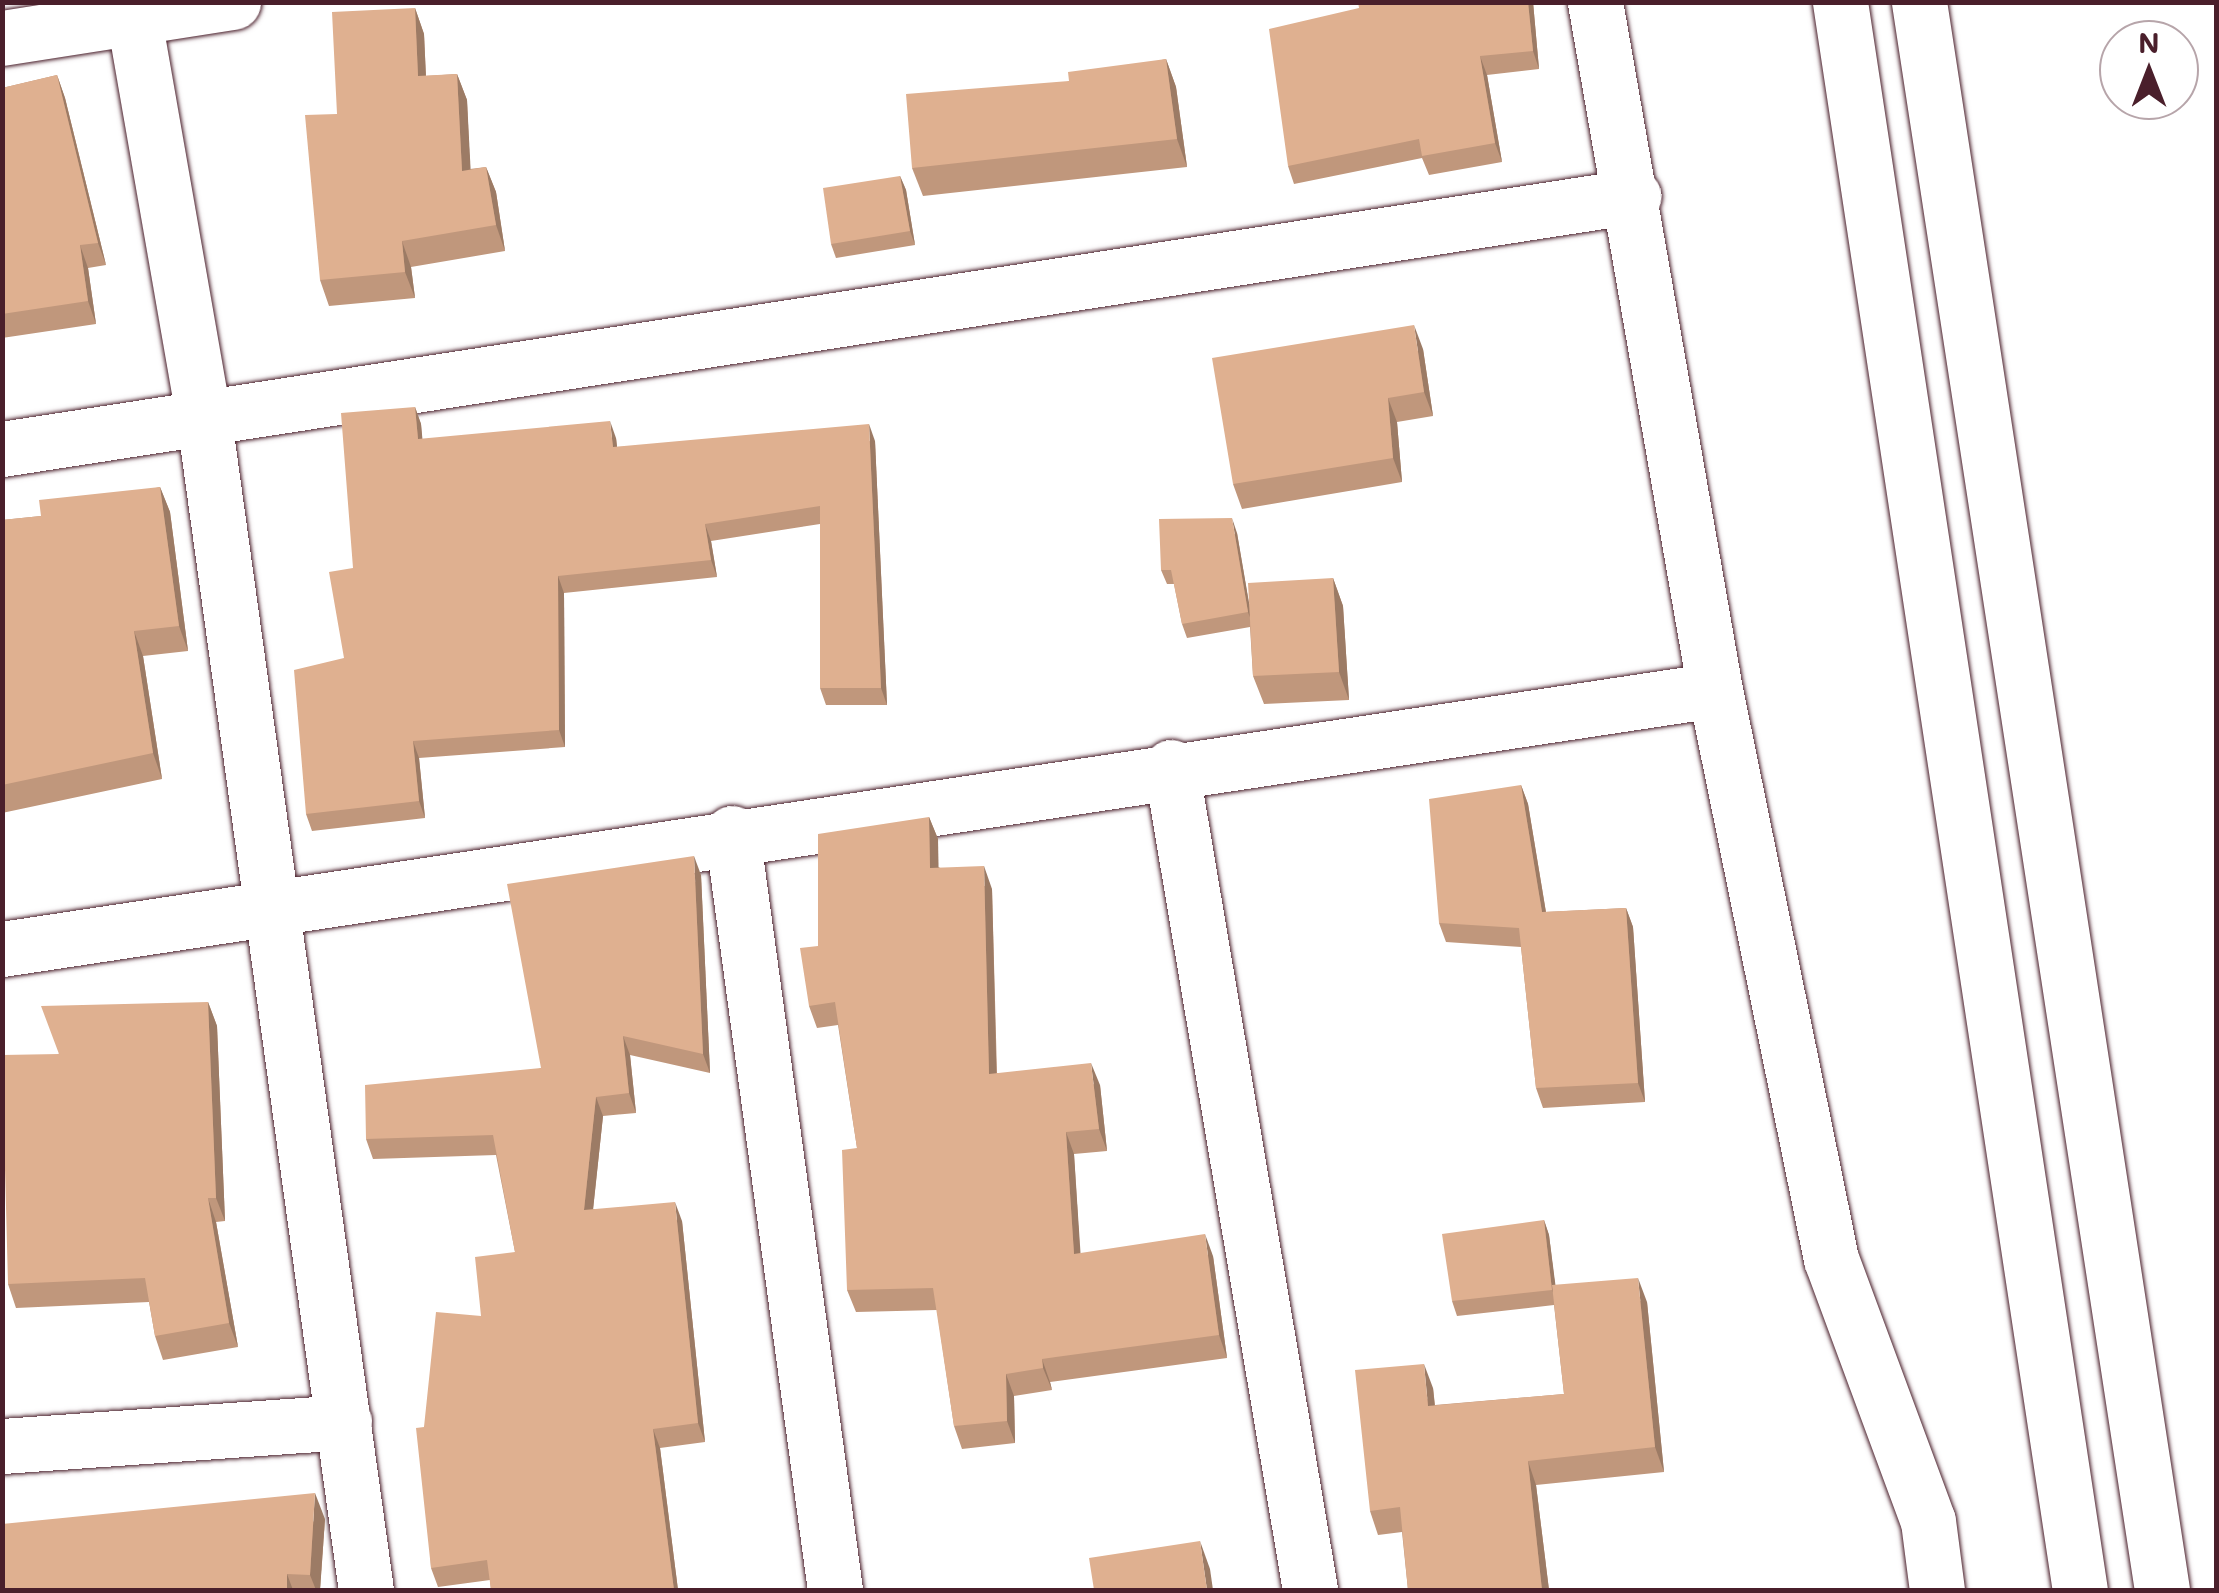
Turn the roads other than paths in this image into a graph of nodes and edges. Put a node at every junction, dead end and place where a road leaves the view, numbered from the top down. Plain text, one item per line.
1 (233, 2) edge
2 (1595, 2) edge
3 (1840, 2) edge
4 (1919, 2) edge
5 (132, 10) edge
6 (2, 38) edge
7 (1634, 196) junction
8 (204, 420) junction
9 (2, 449) edge
10 (1715, 690) junction
11 (1171, 767) junction
12 (732, 832) junction
13 (269, 907) junction
14 (2, 949) edge
15 (344, 1422) junction
16 (2, 1446) edge
17 (366, 1590) edge
18 (835, 1590) edge
19 (1310, 1590) edge
20 (1937, 1590) edge
21 (2080, 1590) edge
22 (2162, 1590) edge

1 - 5 main road
2 - 7 main road
3 - 21 main road
4 - 22 main road
5 - 6 main road
5 - 8 main road
7 - 8 main road
7 - 10 main road
8 - 9 main road
8 - 13 main road
10 - 11 main road
10 - 20 main road
11 - 12 main road
11 - 19 main road
12 - 13 main road
12 - 18 main road
13 - 14 main road
13 - 15 main road
15 - 16 main road
15 - 17 main road

